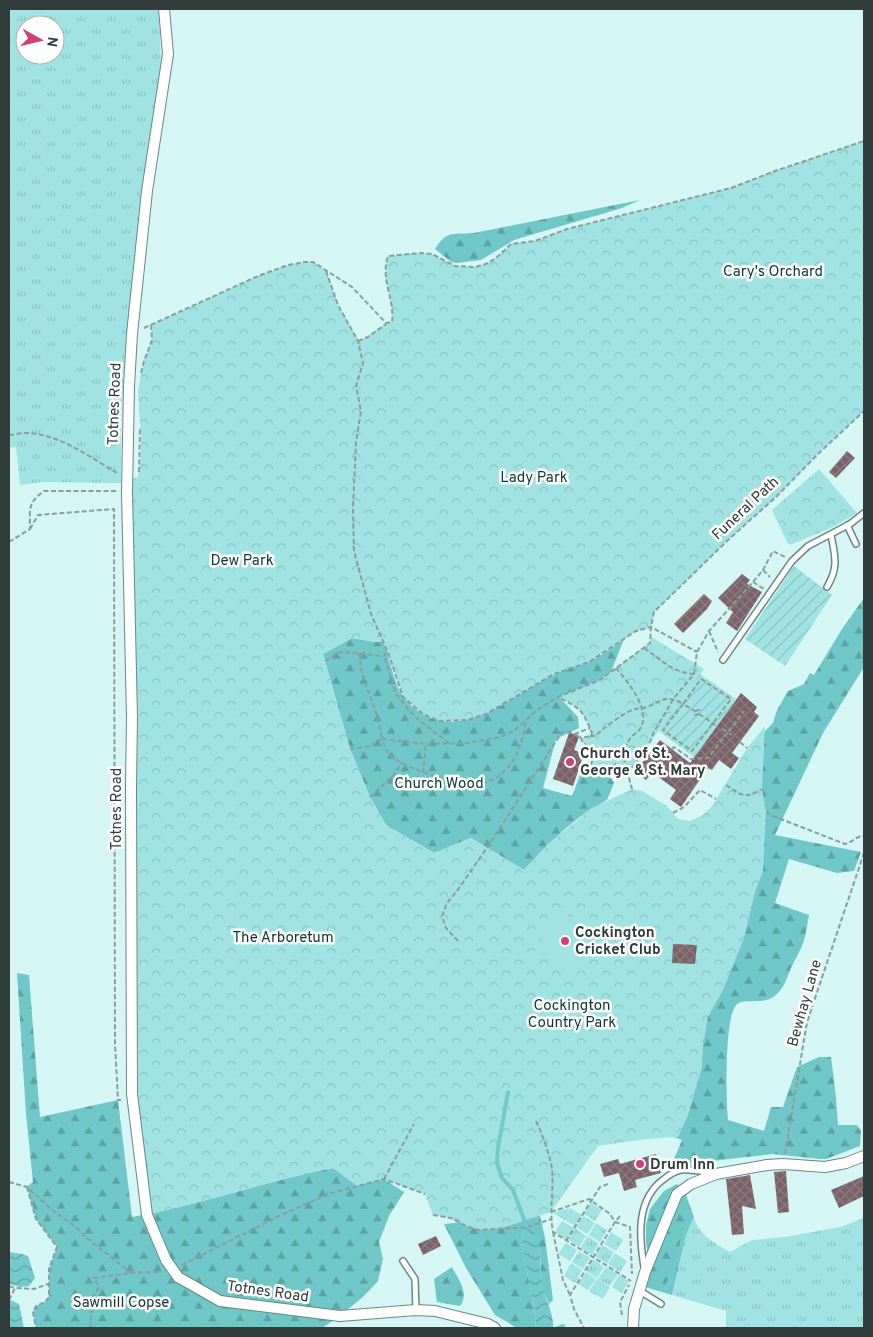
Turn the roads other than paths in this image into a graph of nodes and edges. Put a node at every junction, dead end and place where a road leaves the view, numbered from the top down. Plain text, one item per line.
1 (164, 9) edge
2 (864, 513) edge
3 (847, 526) junction
4 (831, 535) junction
5 (856, 544) dead end
6 (827, 587) dead end
7 (723, 660) road end
8 (864, 1156) edge
9 (716, 1174) junction
10 (403, 1261) dead end
11 (645, 1272) junction
12 (640, 1290) junction
13 (661, 1304) dead end
14 (416, 1310) junction
15 (634, 1326) edge
16 (495, 1328) edge

1 - 14 street, Totnes Road, bridge
2 - 3 lane
3 - 4 lane
3 - 5 lane
4 - 6 lane
4 - 7 lane
8 - 9 street
9 - 11 street
9 - 11 lane
10 - 14 lane
11 - 12 street
12 - 13 lane
12 - 15 street
14 - 16 street, Totnes Road

